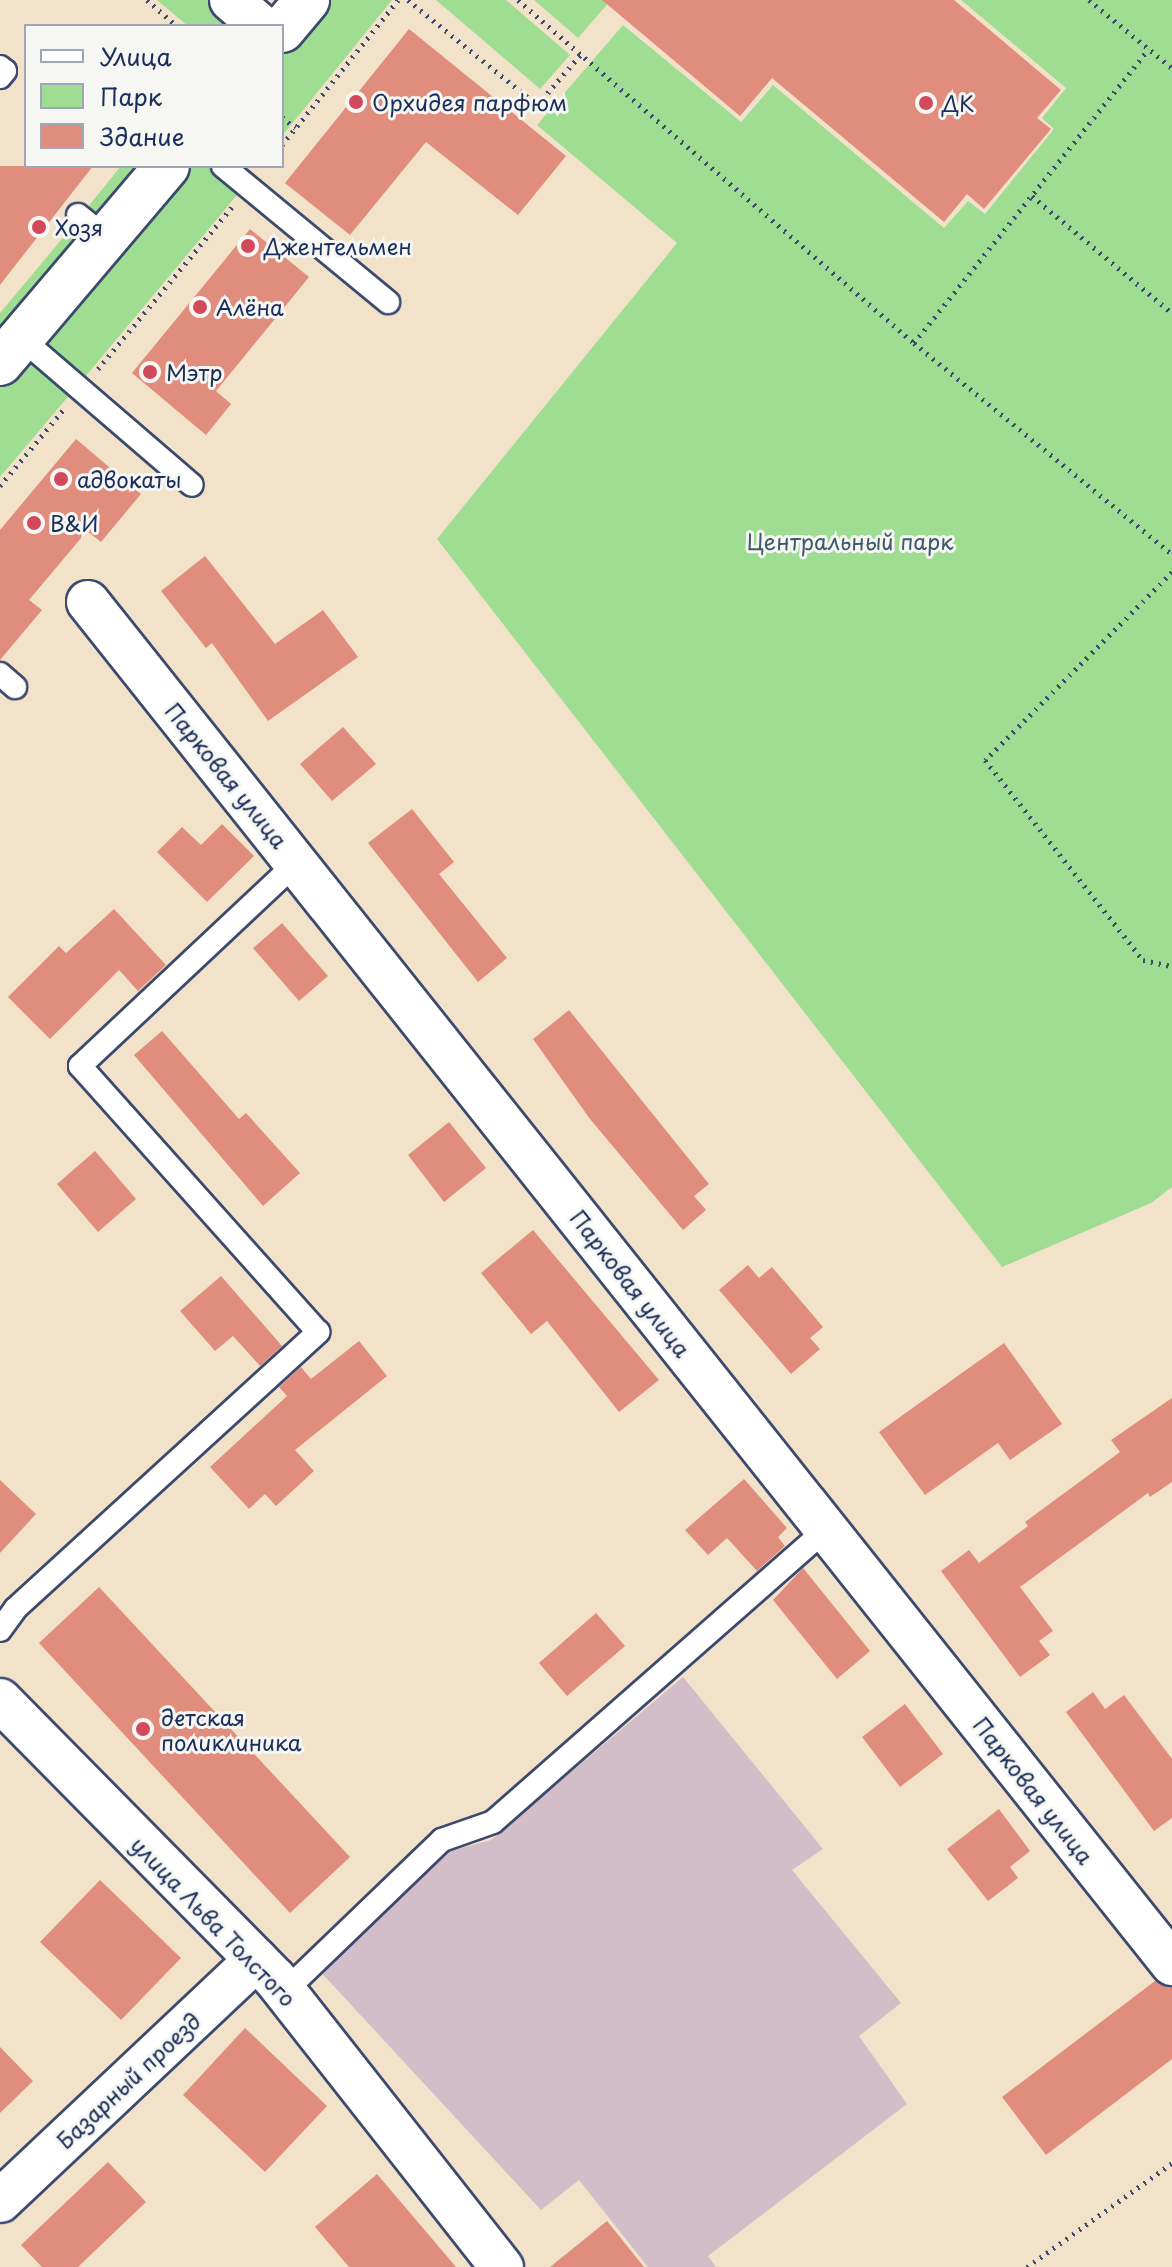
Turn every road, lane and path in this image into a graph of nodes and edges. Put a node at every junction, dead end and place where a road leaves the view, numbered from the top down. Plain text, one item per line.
1 (147, 0) edge
2 (231, 0) edge
3 (307, 0) edge
4 (398, 0) edge
5 (408, 0) edge
6 (518, 0) edge
7 (1089, 0) edge
8 (175, 24) edge
9 (259, 24) edge
10 (284, 28) edge
11 (1149, 49) junction
12 (582, 53) junction
13 (0, 67) edge
14 (1172, 68) edge
15 (0, 77) edge
16 (284, 119) edge
17 (295, 128) junction
18 (284, 142) edge
19 (164, 168) edge
20 (225, 168) edge
21 (248, 187) junction
22 (1032, 196) junction
23 (388, 302) dead end
24 (1172, 313) edge
25 (914, 343) junction
26 (10, 350) edge
27 (81, 390) junction
28 (192, 485) dead end
29 (0, 486) edge
30 (1172, 554) edge
31 (1172, 572) edge
32 (88, 602) dead end
33 (297, 862) junction
34 (1172, 966) edge
35 (826, 1529) junction
36 (0, 1630) edge
37 (0, 1700) edge
38 (256, 1960) junction
39 (1172, 1964) edge
40 (285, 1991) junction
41 (1172, 2163) edge
42 (0, 2201) edge
43 (502, 2267) edge
44 (1027, 2267) edge

1 - 8 path
2 - 9 street
3 - 10 street
4 - 17 path
5 - 12 path
6 - 12 path
7 - 11 path
11 - 14 path
11 - 22 path
12 - 25 path
13 - 15 lane
16 - 17 path
17 - 18 path
19 - 26 street
20 - 21 lane
21 - 23 lane
21 - 27 path
22 - 24 path
22 - 25 path
25 - 30 path
26 - 27 lane
27 - 28 lane
27 - 29 path
31 - 34 path
32 - 33 street, Парковая улица
33 - 35 street, Парковая улица
33 - 36 lane
35 - 39 street, Парковая улица
35 - 40 lane
37 - 38 street, улица Льва Толстого
38 - 40 street, улица Льва Толстого
38 - 42 street, Базарный проезд
40 - 43 street, улица Льва Толстого
41 - 44 path

